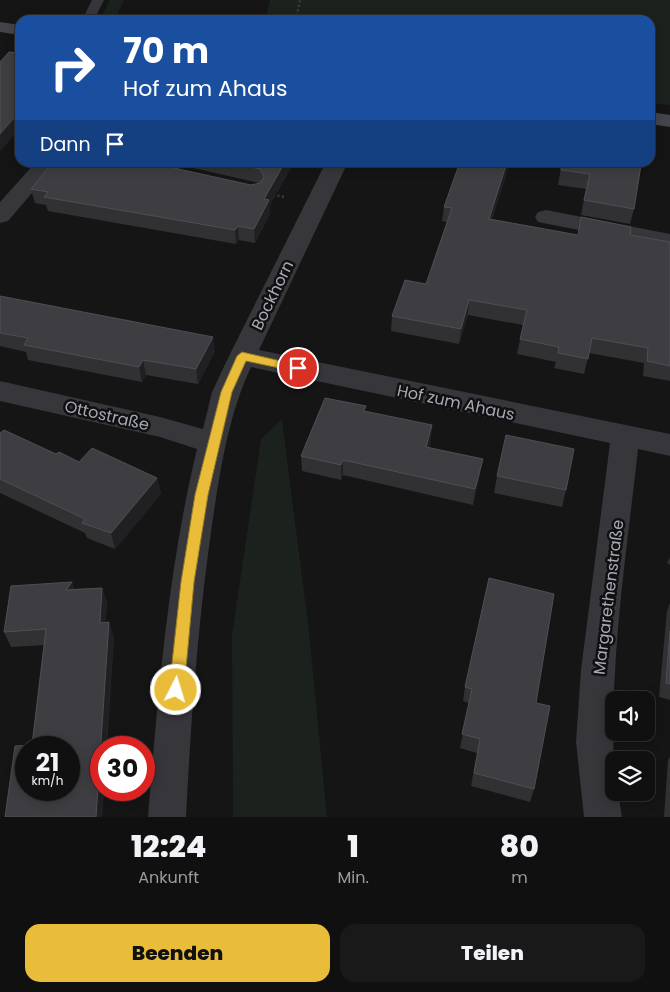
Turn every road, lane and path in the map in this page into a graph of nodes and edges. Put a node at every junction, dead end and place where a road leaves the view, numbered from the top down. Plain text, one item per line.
1 (98, 0) edge
2 (300, 0) edge
3 (90, 15) edge
4 (297, 15) edge
5 (0, 27) edge
6 (15, 29) edge
7 (655, 118) edge
8 (670, 120) edge
9 (44, 167) edge
10 (335, 167) edge
11 (0, 216) edge
12 (546, 216) dead end
13 (670, 241) edge
14 (242, 356) junction
15 (0, 391) edge
16 (625, 437) junction
17 (213, 443) junction
18 (670, 445) edge
19 (167, 817) edge
20 (603, 817) edge

1 - 3 lane
2 - 4 path
5 - 6 main road
7 - 8 main road
9 - 11 street
10 - 14 street, Bockhorn
12 - 13 street
14 - 16 street, Hof zum Ahaus
14 - 17 street, Bockhorn
15 - 17 street, Ottostraße
16 - 18 street, Hof zum Ahaus
16 - 20 street, Margarethenstraße
17 - 19 street, Bockhorn

